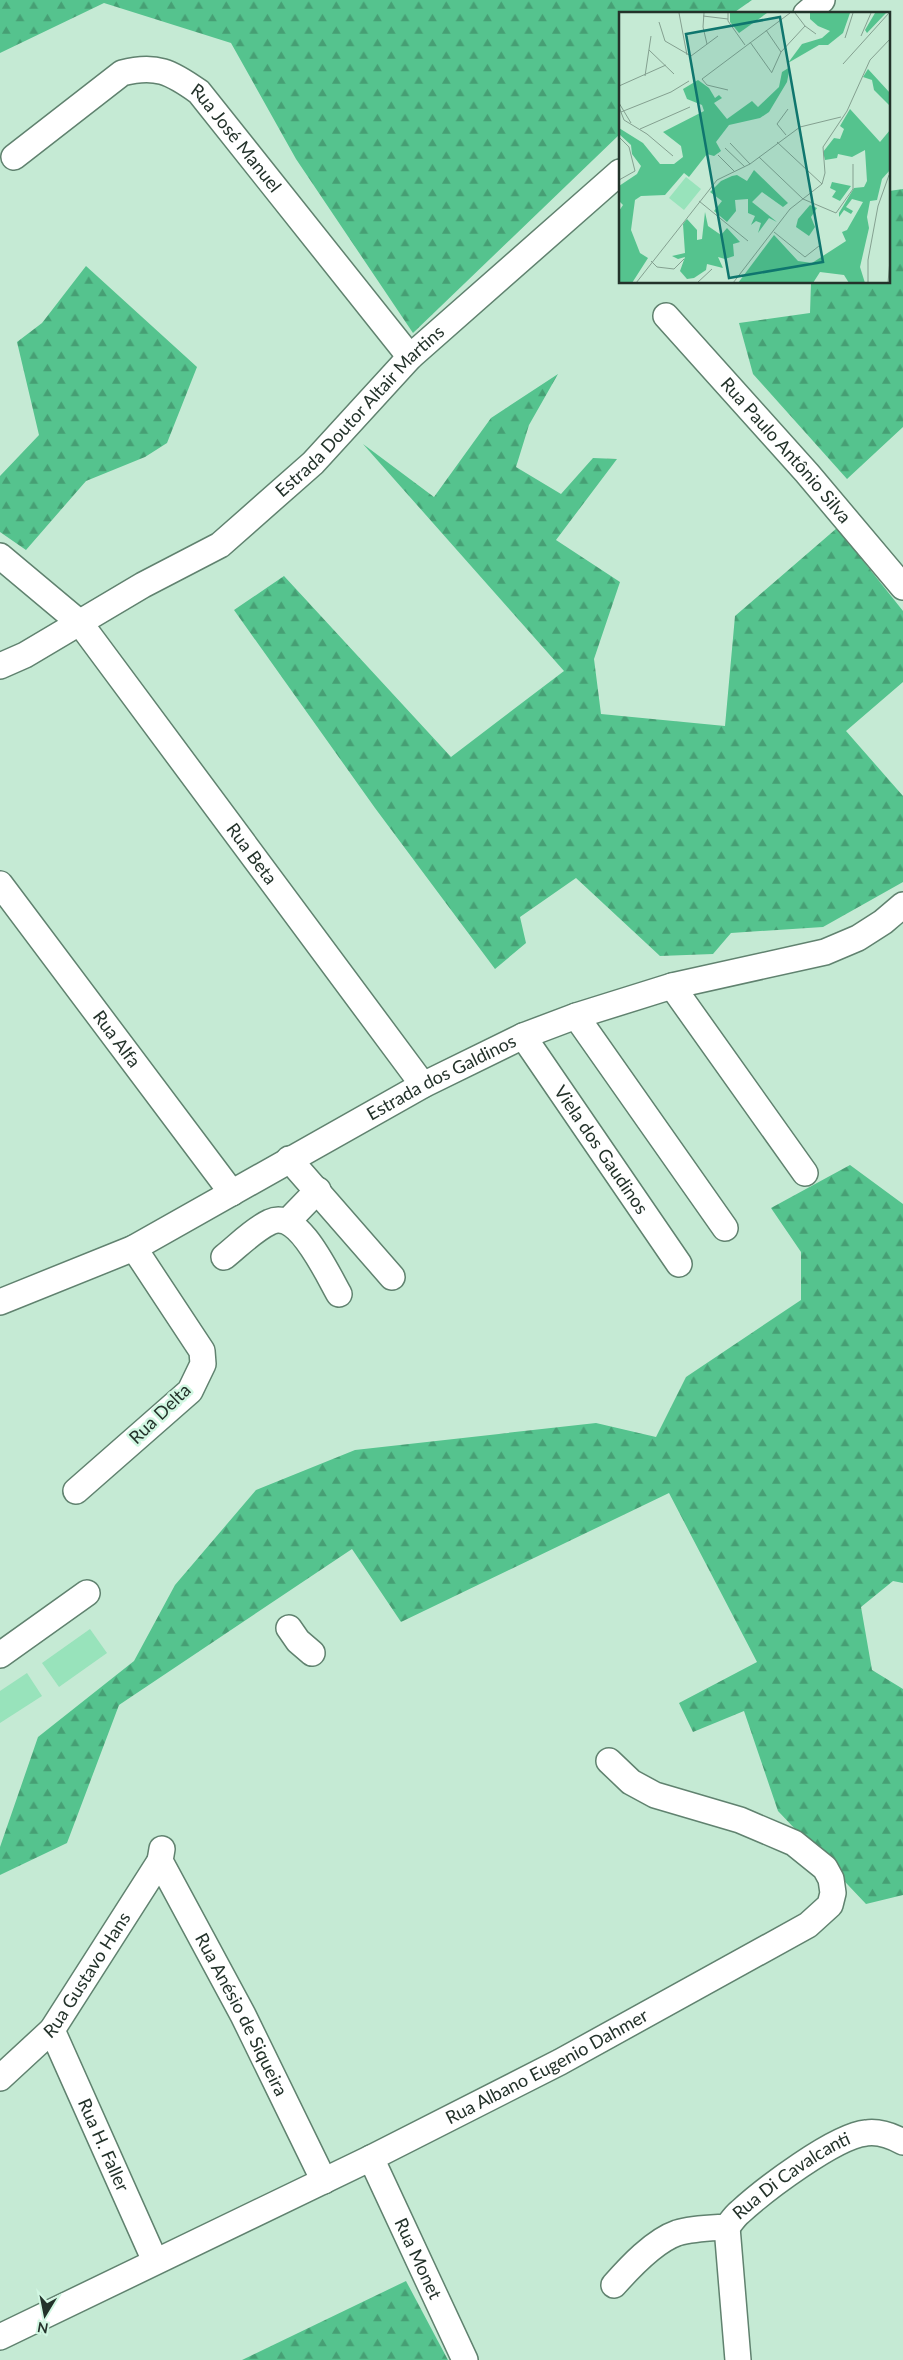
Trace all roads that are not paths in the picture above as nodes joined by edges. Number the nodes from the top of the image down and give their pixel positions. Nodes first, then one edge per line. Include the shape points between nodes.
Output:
1 (822, 0) edge
2 (808, 12) edge
3 (14, 157) dead end
4 (619, 173) edge
5 (666, 316) dead end
6 (410, 357) junction
7 (0, 556) edge
8 (903, 587) edge
9 (80, 623) junction
10 (0, 666) edge
11 (0, 884) edge
12 (903, 905) edge
13 (672, 986) junction
14 (576, 1016) junction
15 (522, 1036) junction
16 (423, 1085) junction
17 (289, 1159) junction
18 (805, 1173) dead end
19 (318, 1190) junction
20 (232, 1193) junction
21 (288, 1222) junction
22 (725, 1228) dead end
23 (134, 1248) junction
24 (224, 1257) dead end
25 (678, 1264) dead end
26 (392, 1277) dead end
27 (339, 1294) dead end
28 (0, 1302) edge
29 (76, 1491) dead end
30 (87, 1593) dead end
31 (289, 1628) dead end
32 (312, 1653) dead end
33 (0, 1655) edge
34 (609, 1761) dead end
35 (161, 1855) joint
36 (52, 2030) junction
37 (0, 2078) edge
38 (903, 2142) edge
39 (372, 2158) junction
40 (324, 2181) junction
41 (727, 2227) junction
42 (155, 2261) junction
43 (614, 2285) dead end
44 (0, 2337) edge
45 (465, 2360) edge
46 (738, 2360) edge

1 - 2 street
3 - 6 street, Rua José Manuel via 122,73 140,68 164,70 199,92
4 - 6 street, Estrada Doutor Altair Martins
5 - 8 street, Rua Paulo Antônio Silva via 807,473
6 - 9 street, Estrada Doutor Altair Martins via 313,463 220,545 143,585
7 - 9 street, Rua Beta
9 - 10 street, Estrada Doutor Altair Martins
9 - 16 street, Rua Beta
11 - 20 street, Rua Alfa
12 - 13 street, Estrada dos Galdinos via 858,938 825,952
13 - 14 street, Estrada dos Galdinos
13 - 18 street
14 - 15 street, Estrada dos Galdinos
14 - 22 street
15 - 16 street, Estrada dos Galdinos
15 - 25 street, Viela dos Gaudinos
16 - 17 street, Estrada dos Galdinos
17 - 19 street
17 - 20 street, Estrada dos Galdinos
19 - 21 street
19 - 26 street
20 - 23 street, Estrada dos Galdinos
21 - 24 street via 270,1221
21 - 27 street via 303,1234
23 - 28 street, Estrada dos Galdinos
23 - 29 street, Rua Delta via 202,1351 203,1364 190,1391
30 - 33 street
31 - 32 street
34 - 39 street, Rua Albano Eugenio Dahmer via 632,1782 655,1795 740,1820 794,1843 825,1868 833,1893 830,1905 808,1925 603,2039
35 - 36 street, Rua Gustavo Hans
35 - 40 street, Rua Anésio de Siqueira
36 - 37 street, Rua Gustavo Hans
36 - 42 street, Rua H. Faller
38 - 41 street, Rua Di Cavalcanti via 879,2133 866,2133 831,2145 754,2200
39 - 40 street, Rua Albano Eugenio Dahmer
39 - 45 street, Rua Monet
40 - 42 street, Rua Albano Eugenio Dahmer
41 - 43 street, Rua Di Cavalcanti via 676,2234 632,2264
41 - 46 street
42 - 44 street, Rua Albano Eugenio Dahmer

